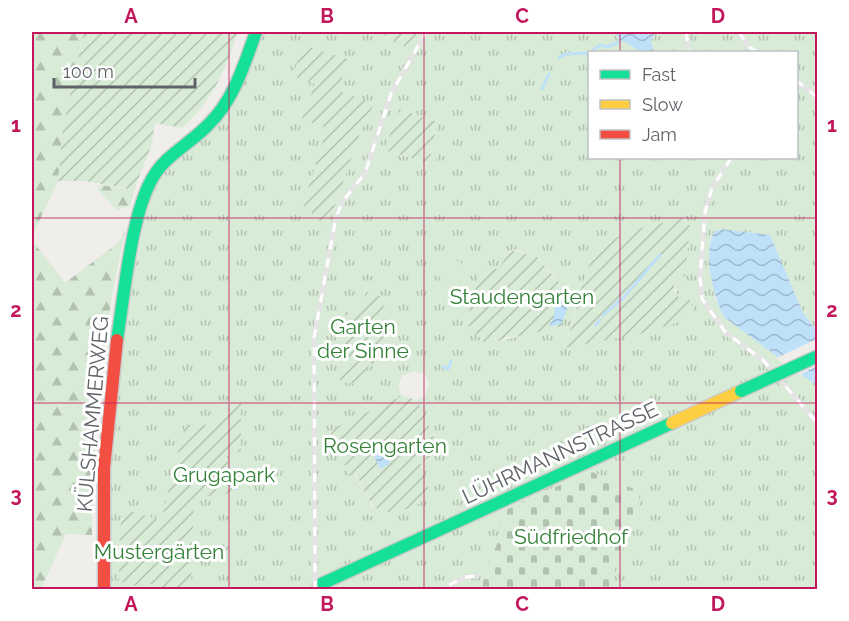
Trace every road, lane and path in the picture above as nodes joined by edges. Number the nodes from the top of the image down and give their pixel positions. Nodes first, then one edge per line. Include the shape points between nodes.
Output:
1 (255, 32) edge
2 (818, 356) edge
3 (319, 585) dead end
4 (104, 590) edge

1 - 4 street, KÜLSHAMMERWEG via 237,84 225,104 209,125 165,161 144,199 114,353 105,452
2 - 3 street, LÜHRMANNSTRASSE, bridge

